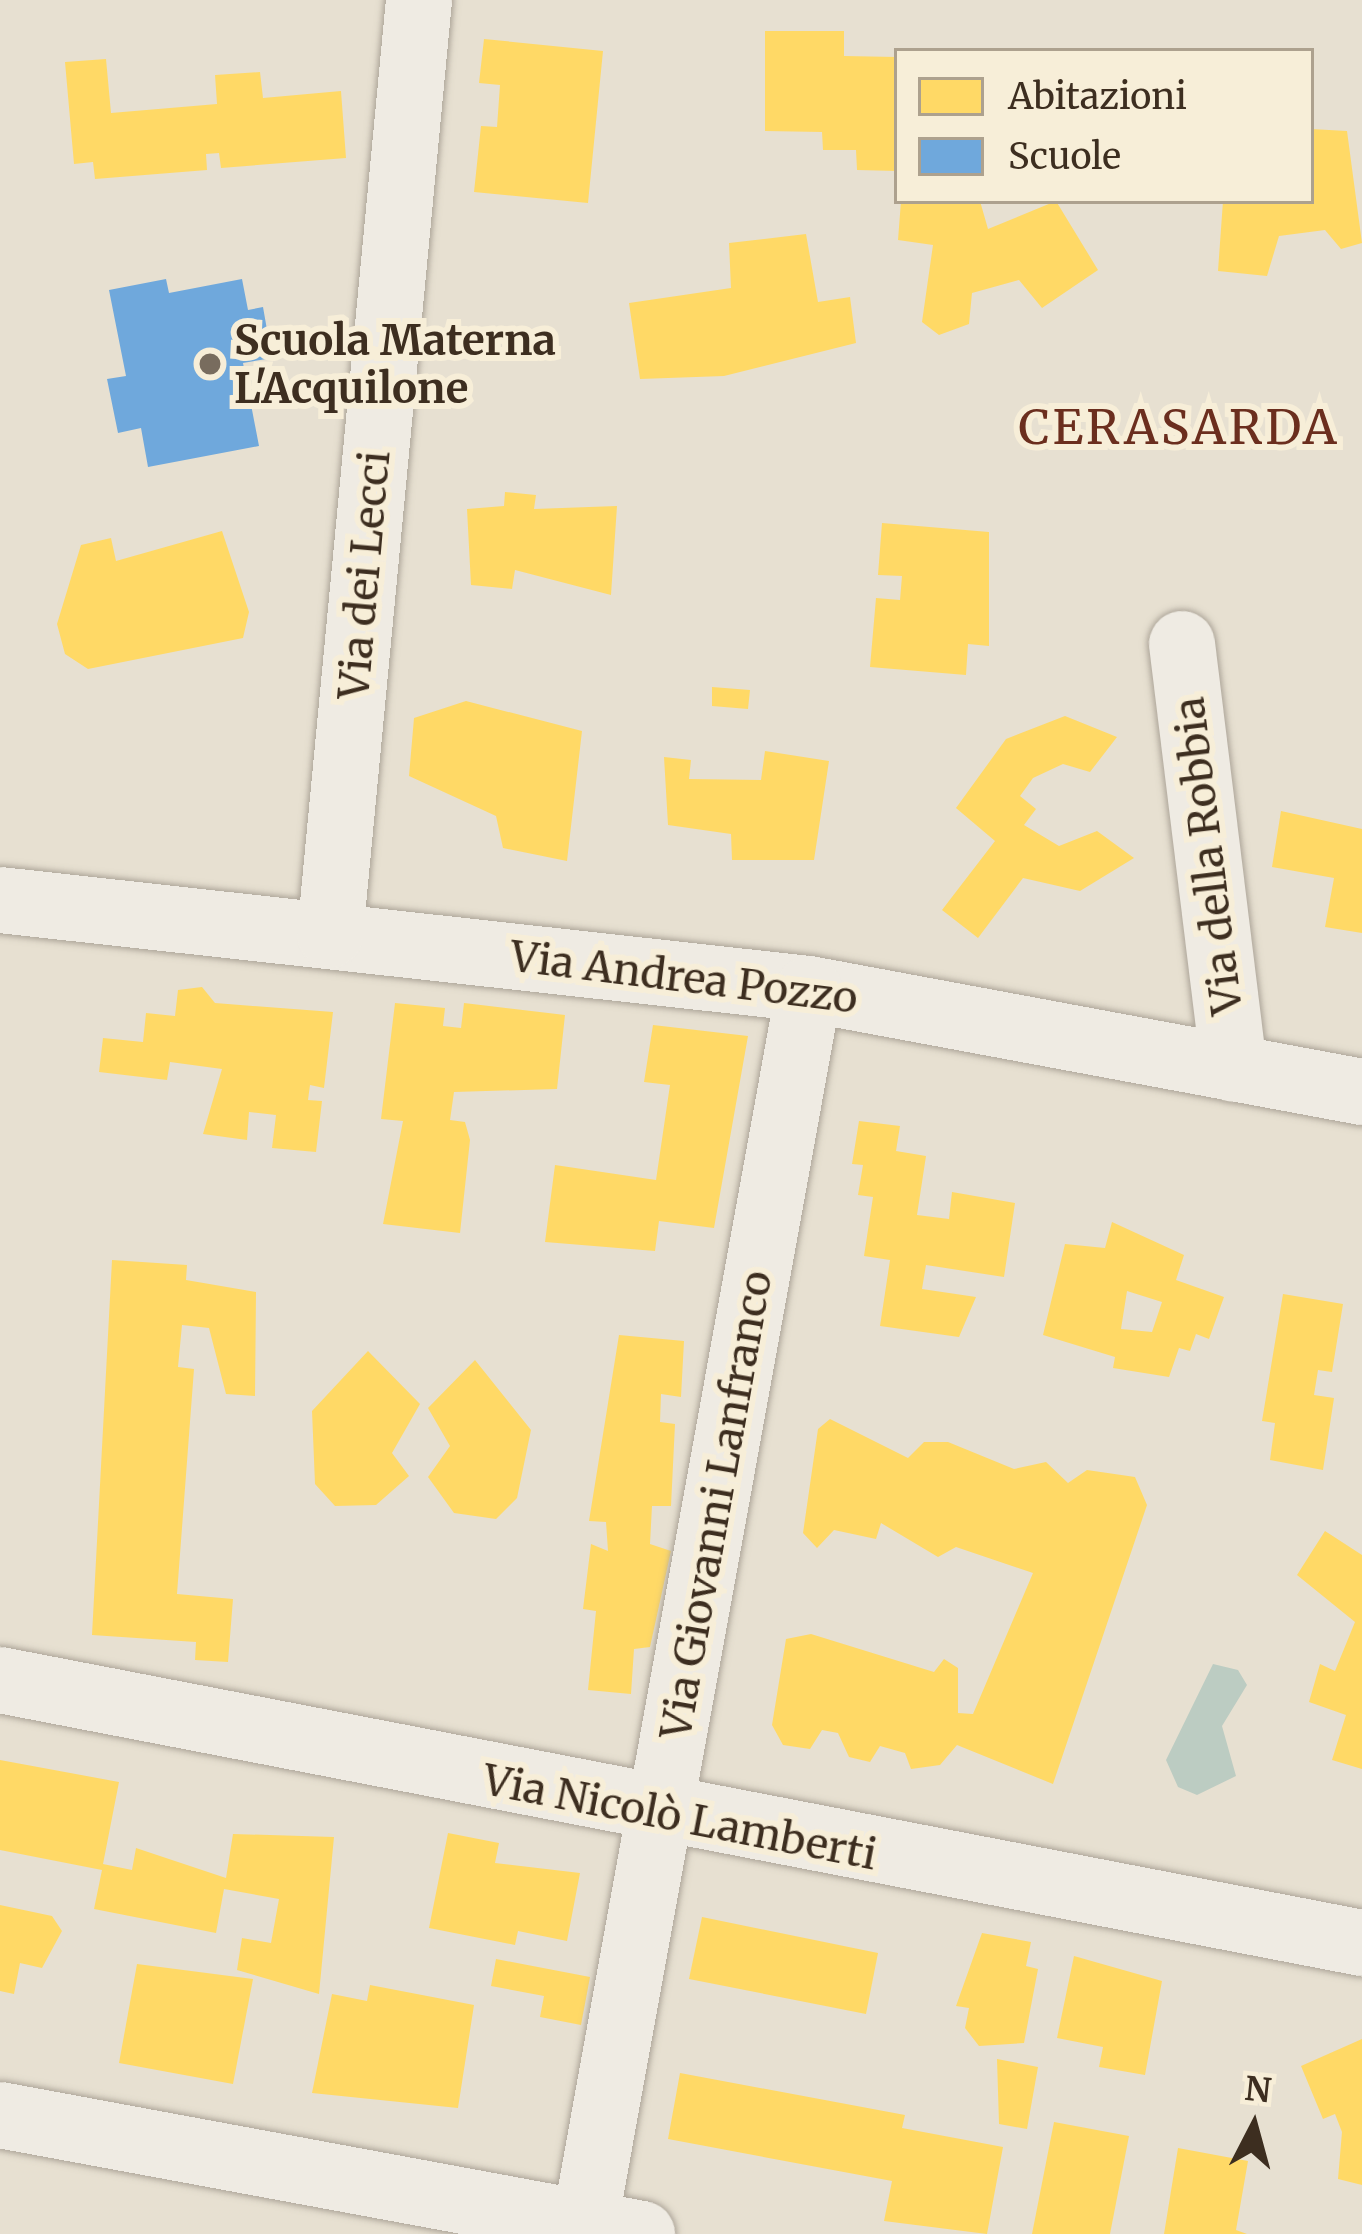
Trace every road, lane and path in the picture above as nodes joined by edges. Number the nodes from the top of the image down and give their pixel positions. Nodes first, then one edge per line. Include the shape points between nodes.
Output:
1 (419, 0) edge
2 (1182, 644) dead end
3 (0, 900) edge
4 (330, 935) junction
5 (809, 989) junction
6 (1234, 1069) junction
7 (1362, 1092) edge
8 (0, 1681) edge
9 (660, 1816) junction
10 (1362, 1943) edge
11 (0, 2116) edge
12 (604, 2230) edge

1 - 4 street, Via dei Lecci
2 - 6 street, Via della Robbia
3 - 4 street, Via Andrea Pozzo
4 - 5 street, Via Andrea Pozzo
5 - 6 street, Via Andrea Pozzo
5 - 9 street, Via Giovanni Lanfranco
6 - 7 street, Via Andrea Pozzo
8 - 9 street, Via Nicolò Lamberti
9 - 10 street, Via Nicolò Lamberti
9 - 12 street, Via Giovanni Lanfranco
11 - 12 street

